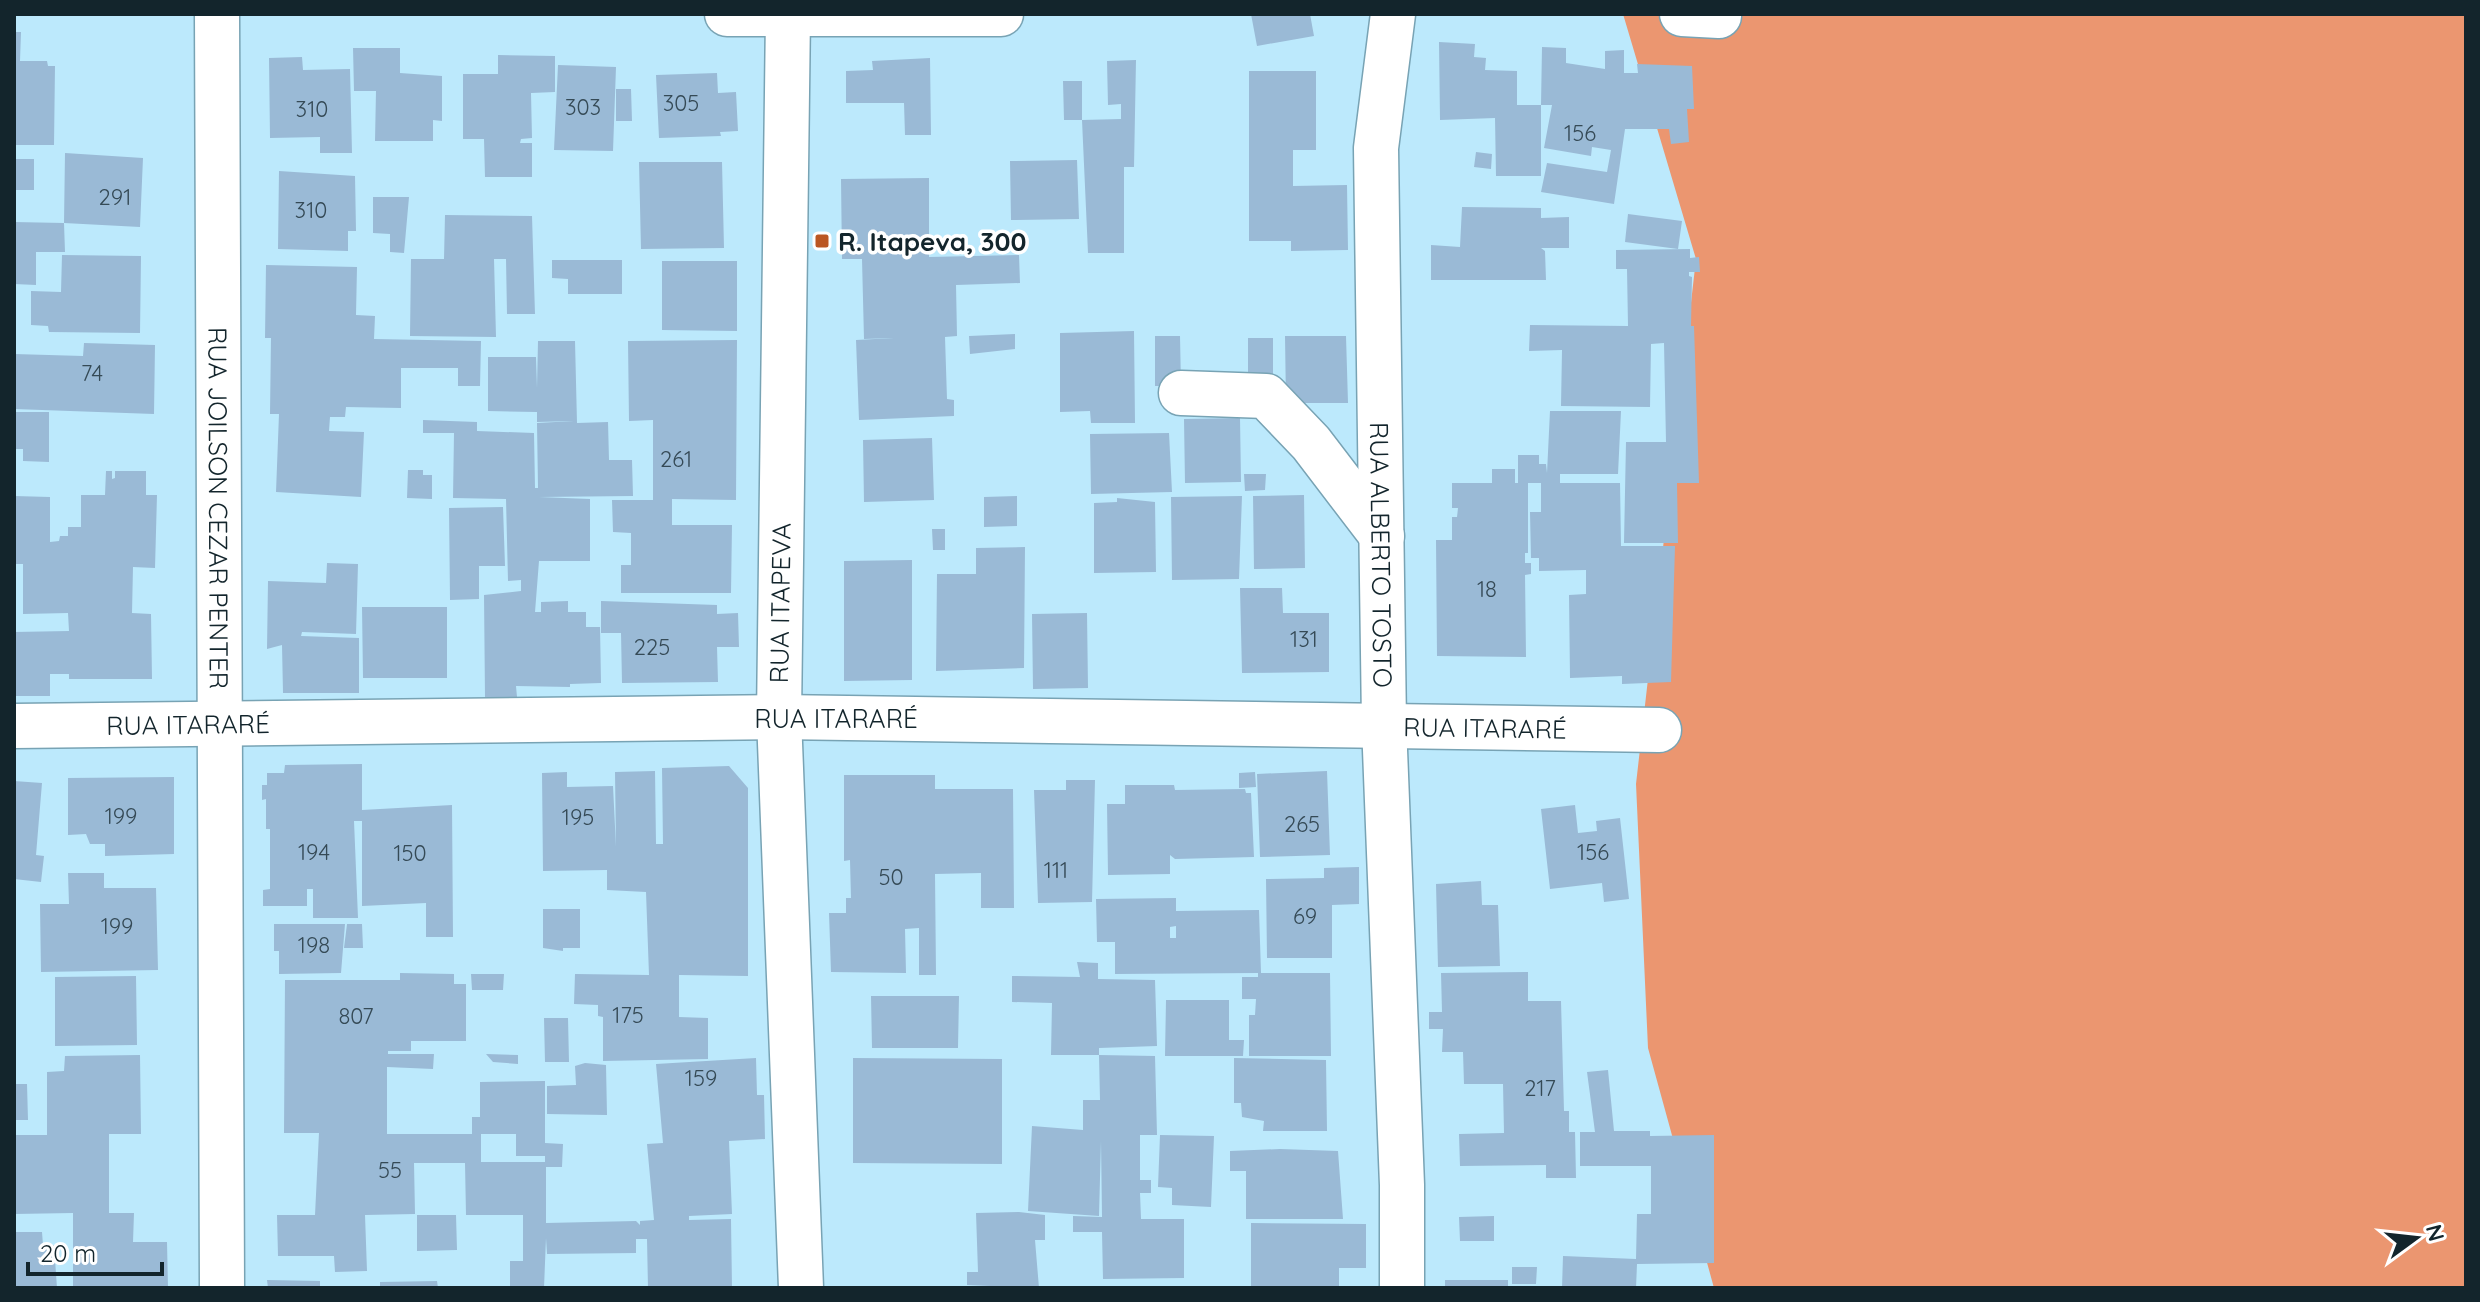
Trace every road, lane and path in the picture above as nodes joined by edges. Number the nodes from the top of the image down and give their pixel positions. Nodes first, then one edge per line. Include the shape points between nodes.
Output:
1 (217, 14) edge
2 (727, 14) edge
3 (1001, 14) edge
4 (1393, 14) edge
5 (788, 15) edge
6 (1181, 393) dead end
7 (1382, 536) junction
8 (779, 717) junction
9 (1384, 724) junction
10 (14, 726) edge
11 (220, 727) junction
12 (1659, 730) dead end
13 (222, 1288) edge
14 (801, 1288) edge
15 (1402, 1288) edge

1 - 11 street, RUA JOILSON CEZAR PENTER
2 - 5 street
3 - 5 street
4 - 7 street, RUA ALBERTO TOSTO via 1376,148
5 - 8 street, RUA ITAPEVA
6 - 7 street via 1266,396 1311,443
7 - 9 street, RUA ALBERTO TOSTO
8 - 9 street, RUA ITARARÉ
8 - 11 street, RUA ITARARÉ
8 - 14 street, RUA ITAPEVA
9 - 12 street, RUA ITARARÉ
9 - 15 street, RUA ALBERTO TOSTO
10 - 11 street, RUA ITARARÉ
11 - 13 street, RUA JOILSON CEZAR PENTER

